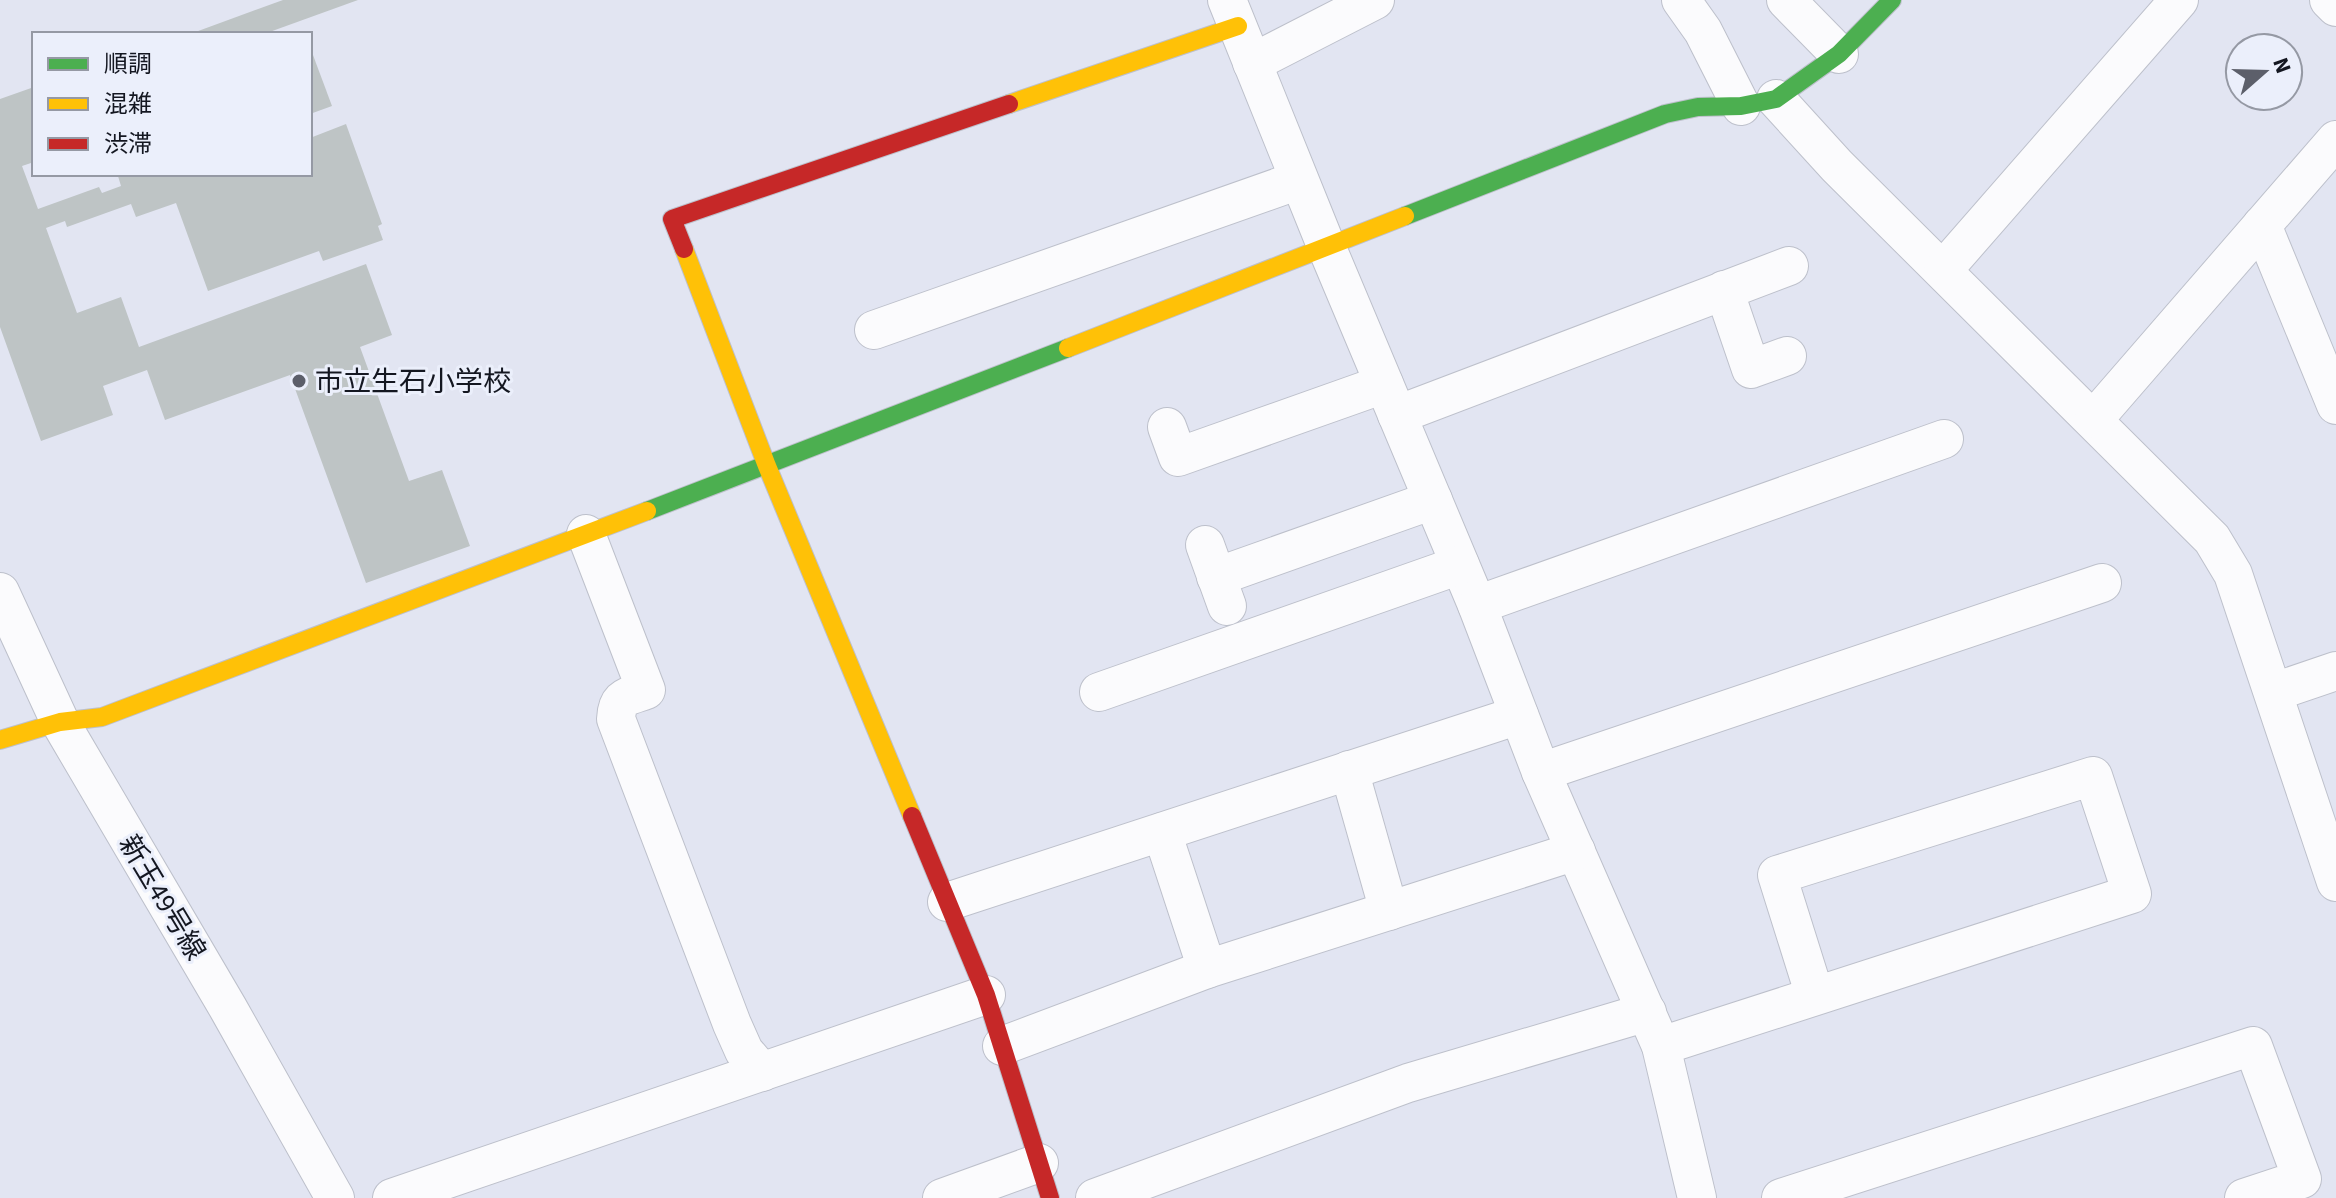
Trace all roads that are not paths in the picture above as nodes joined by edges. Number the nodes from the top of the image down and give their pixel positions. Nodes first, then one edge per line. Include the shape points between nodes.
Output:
1 (1375, 0) edge
2 (1681, 0) edge
3 (1786, 0) edge
4 (1892, 0) edge
5 (2179, 0) edge
6 (2329, 0) edge
7 (2336, 7) edge
8 (1232, 13) edge
9 (1839, 54) junction
10 (1252, 63) junction
11 (1758, 102) junction
12 (2336, 140) edge
13 (1299, 180) junction
14 (2262, 225) junction
15 (1327, 248) junction
16 (1789, 266) dead end
17 (1943, 270) junction
18 (1724, 290) junction
19 (874, 330) dead end
20 (1787, 356) dead end
21 (1390, 400) junction
22 (2336, 405) edge
23 (2094, 419) junction
24 (1167, 427) dead end
25 (1944, 439) dead end
26 (767, 466) junction
27 (1433, 500) junction
28 (586, 534) junction
29 (1460, 565) junction
30 (1216, 576) dead end
31 (2102, 583) dead end
32 (0, 592) edge
33 (1477, 605) junction
34 (2336, 671) edge
35 (1099, 692) dead end
36 (2274, 692) junction
37 (1519, 715) junction
38 (60, 722) junction
39 (0, 740) edge
40 (1349, 770) junction
41 (1541, 772) junction
42 (1162, 832) junction
43 (1576, 851) junction
44 (2336, 882) edge
45 (947, 902) junction
46 (1389, 911) junction
47 (1207, 969) junction
48 (986, 995) junction
49 (1815, 996) junction
50 (1654, 1029) junction
51 (1002, 1046) junction
52 (762, 1072) junction
53 (1044, 1180) edge
54 (335, 1198) edge
55 (392, 1198) edge
56 (942, 1198) edge
57 (1095, 1198) edge
58 (1697, 1198) edge
59 (1781, 1198) edge
60 (2244, 1198) edge

1 - 10 street
2 - 11 street
3 - 9 street
4 - 9 street
5 - 17 street
6 - 7 street
8 - 10 street
8 - 26 street via 672,219
9 - 11 street
10 - 13 street
11 - 15 street via 1665,114
11 - 17 street via 1837,166
12 - 14 street
13 - 15 street
13 - 19 street
14 - 22 street
14 - 23 street
15 - 21 street
15 - 26 street
16 - 18 street
17 - 23 street
18 - 20 street via 1751,369
18 - 21 street
21 - 24 street via 1178,457
21 - 27 street
23 - 36 street via 2212,539 2233,574
25 - 33 street
26 - 28 street
26 - 45 street
27 - 29 street
27 - 30 street
28 - 38 street via 102,717
28 - 52 street via 646,690 623,698 616,719 684,851 732,1024 744,1051
29 - 33 street
29 - 35 street
31 - 41 street
32 - 38 street, 新玉49号線
33 - 37 street
34 - 36 street
36 - 44 street
37 - 40 street
37 - 41 street
38 - 39 street
38 - 54 street, 新玉49号線
40 - 42 street
40 - 46 street
41 - 43 street
42 - 45 street
42 - 47 street
43 - 46 street
43 - 50 street
45 - 48 street
46 - 47 street
47 - 51 street
48 - 51 street
48 - 52 street
49 - 49 street via 2132,894 2093,776 1777,875
49 - 50 street
50 - 57 street via 1408,1083
50 - 58 street
51 - 53 street
52 - 55 street
53 - 56 street
59 - 60 street via 2253,1046 2302,1179

